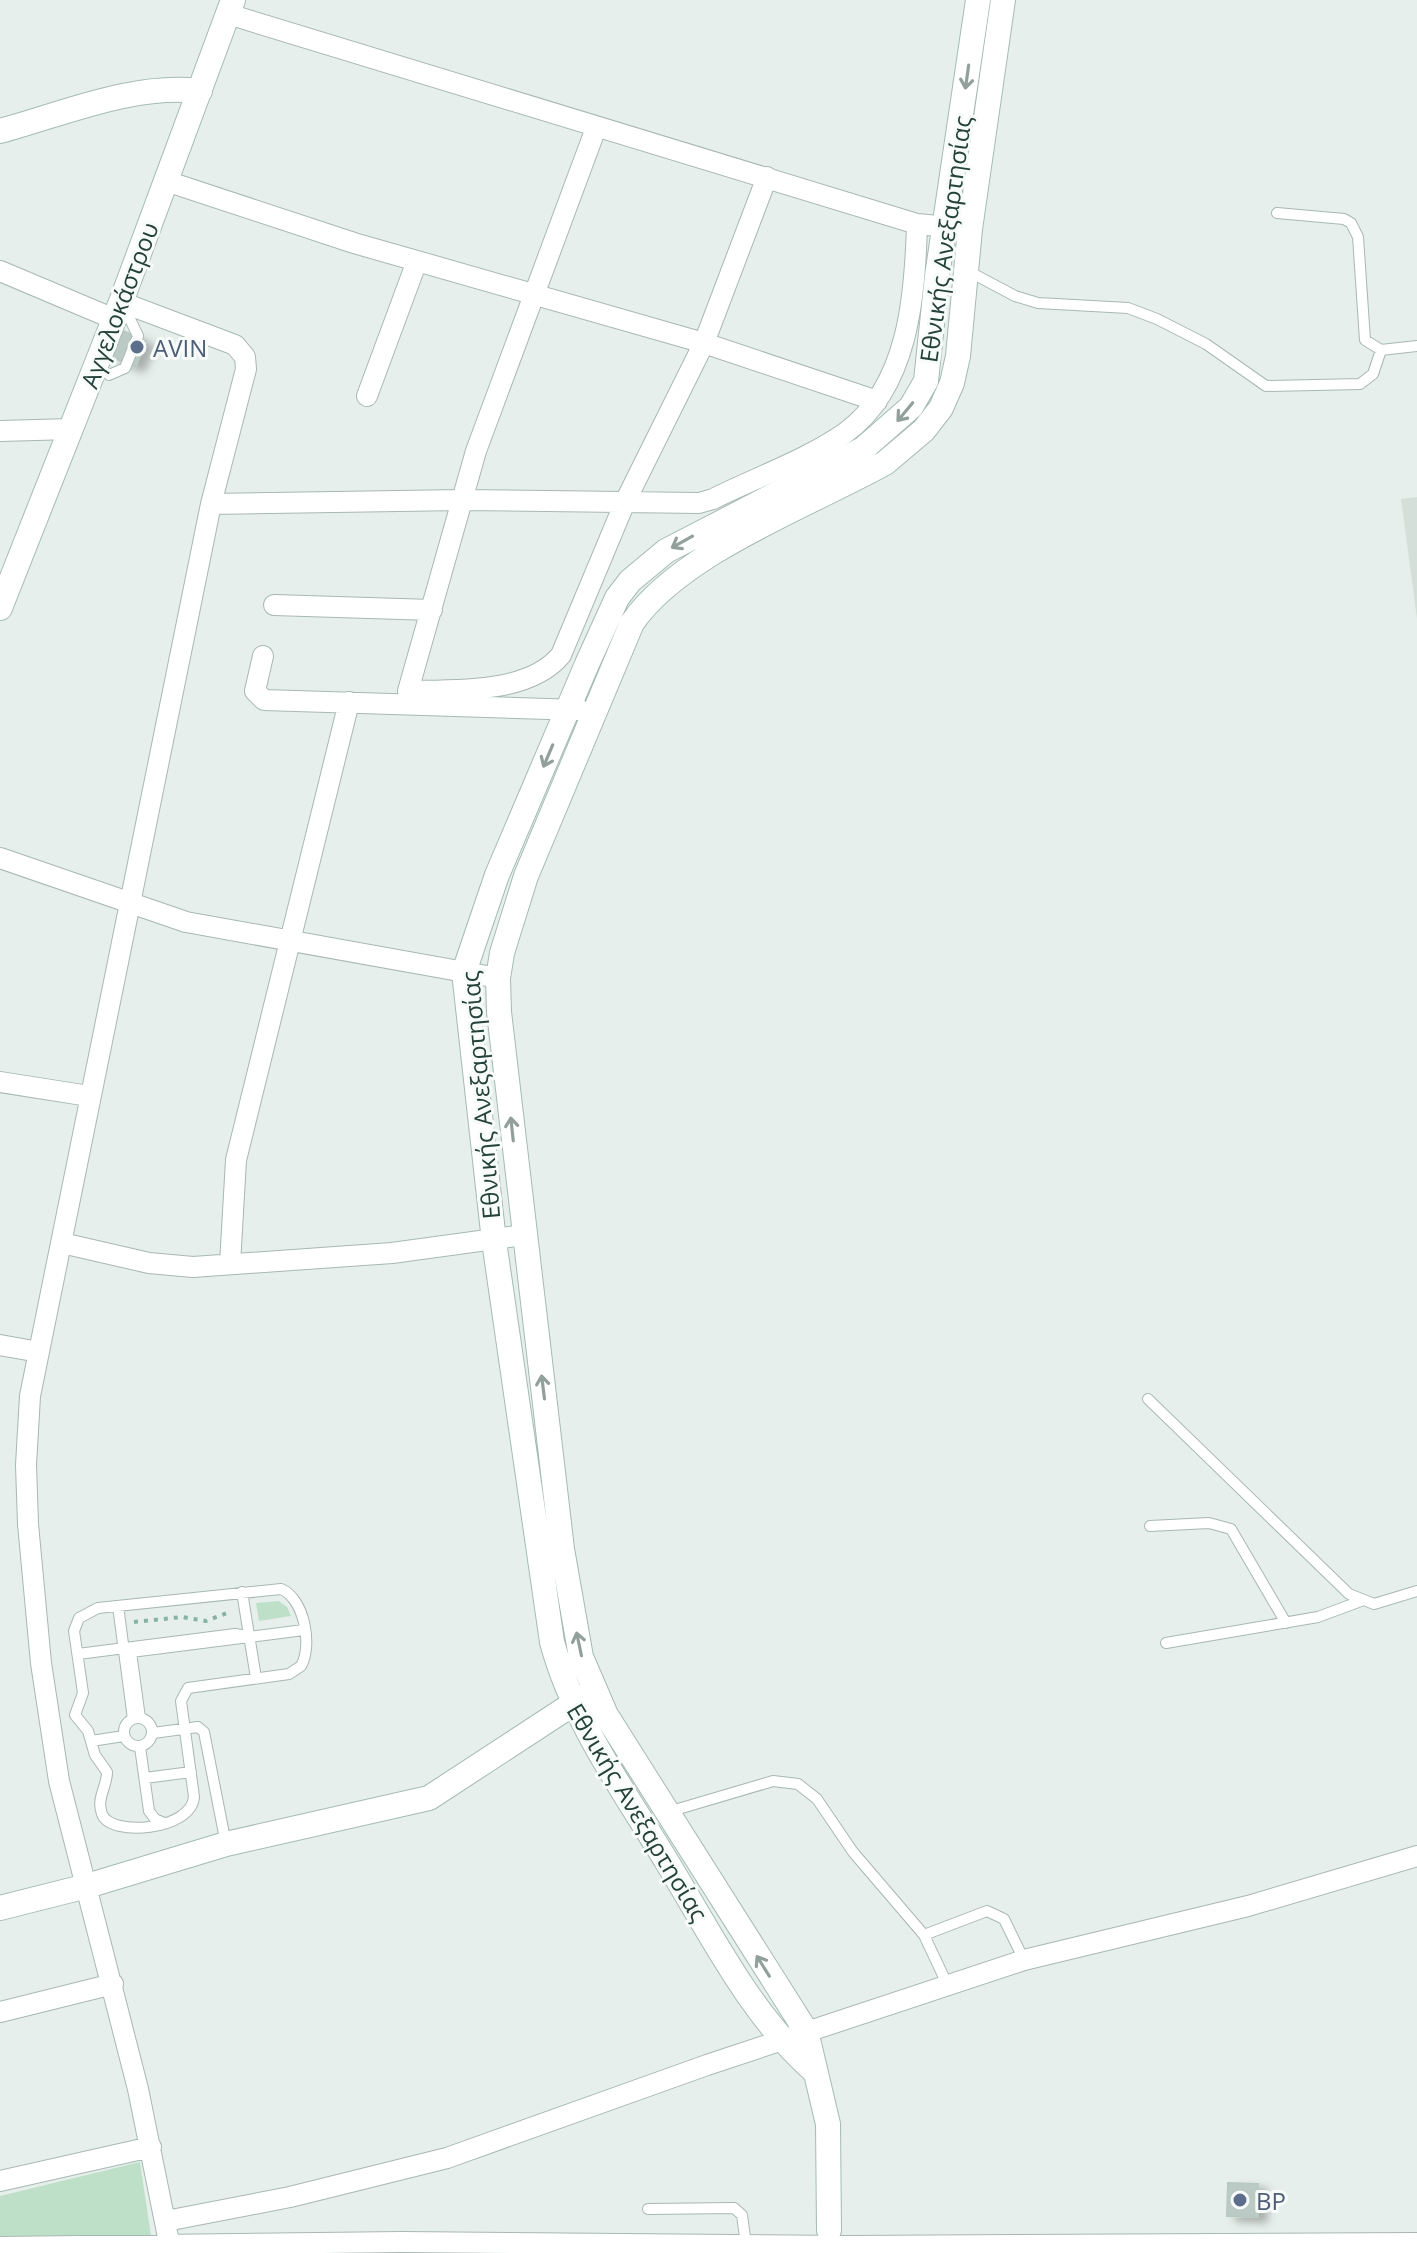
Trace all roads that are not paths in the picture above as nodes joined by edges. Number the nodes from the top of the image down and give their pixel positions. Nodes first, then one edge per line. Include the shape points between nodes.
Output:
1 (978, 0) edge
2 (1003, 0) edge
3 (231, 7) edge
4 (200, 91) junction
5 (596, 128) junction
6 (0, 131) edge
7 (767, 177) junction
8 (166, 181) junction
9 (1277, 213) dead end
10 (917, 224) junction
11 (944, 228) junction
12 (970, 229) junction
13 (417, 261) junction
14 (966, 270) junction
15 (0, 271) edge
16 (534, 293) junction
17 (122, 313) junction
18 (704, 343) junction
19 (1417, 346) edge
20 (1381, 350) junction
21 (109, 375) dead end
22 (367, 396) dead end
23 (877, 401) junction
24 (71, 429) junction
25 (0, 431) edge
26 (462, 500) junction
27 (625, 502) junction
28 (211, 504) junction
29 (274, 605) dead end
30 (0, 608) edge
31 (432, 610) junction
32 (263, 656) dead end
33 (349, 702) junction
34 (567, 710) junction
35 (596, 711) junction
36 (0, 858) edge
37 (131, 903) junction
38 (288, 939) junction
39 (464, 972) junction
40 (498, 978) junction
41 (0, 1082) edge
42 (89, 1096) junction
43 (524, 1235) junction
44 (494, 1241) junction
45 (62, 1243) junction
46 (230, 1264) junction
47 (0, 1345) edge
48 (39, 1352) junction
49 (1148, 1399) dead end
50 (1150, 1526) dead end
51 (1417, 1591) edge
52 (242, 1592) junction
53 (1361, 1601) junction
54 (118, 1606) junction
55 (1286, 1623) junction
56 (304, 1630) junction
57 (250, 1636) junction
58 (1166, 1643) dead end
59 (128, 1651) junction
60 (78, 1654) junction
61 (256, 1678) junction
62 (593, 1690) junction
63 (573, 1705) junction
64 (137, 1718) junction
65 (184, 1729) junction
66 (153, 1733) junction
67 (124, 1736) junction
68 (91, 1741) junction
69 (140, 1747) junction
70 (191, 1772) junction
71 (145, 1778) junction
72 (149, 1811) junction
73 (668, 1812) junction
74 (164, 1823) junction
75 (136, 1827) junction
76 (226, 1844) junction
77 (1417, 1856) edge
78 (87, 1886) junction
79 (0, 1908) edge
80 (924, 1935) junction
81 (1024, 1960) junction
82 (113, 1984) junction
83 (948, 1986) junction
84 (0, 2012) edge
85 (806, 2031) junction
86 (779, 2040) junction
87 (813, 2070) junction
88 (151, 2147) junction
89 (0, 2181) edge
90 (648, 2209) dead end
91 (166, 2221) junction
92 (829, 2230) dead end
93 (1417, 2243) edge
94 (746, 2245) junction
95 (0, 2247) edge
96 (170, 2247) junction

1 -> 11 street, Εθνικής Ανεξαρτησίας
2 - 12 street, Εθνικής Ανεξαρτησίας
3 - 4 street, Αγγελοκάστρου
3 - 5 street
4 - 6 street via 179,89 102,102
4 - 8 street, Αγγελοκάστρου
5 - 7 street
5 - 16 street
7 - 10 street
7 - 18 street
8 - 13 street
8 - 17 street, Αγγελοκάστρου
9 - 20 lane via 1351,223 1358,237 1362,333
10 - 11 street
10 - 23 street via 908,320 892,373
11 - 12 street
11 -> 34 street, Εθνικής Ανεξαρτησίας via 926,381 911,407 863,449 735,513 645,566 617,598
12 - 14 street, Εθνικής Ανεξαρτησίας
13 - 16 street
13 - 22 street
14 - 20 lane via 1038,303 1128,308 1157,319 1206,344 1266,386 1360,384 1373,374
14 - 35 street, Εθνικής Ανεξαρτησίας via 952,383 924,430 885,463 690,566 664,585 632,623
15 - 17 street
16 - 18 street
16 - 26 street
17 - 21 lane via 138,336 125,368
17 - 24 street, Αγγελοκάστρου
17 - 28 street via 235,345 245,357
18 - 23 street
18 - 27 street
19 - 20 lane
23 - 27 street via 844,434 713,499
24 - 25 street
24 - 30 street, Αγγελοκάστρου
26 - 27 street
26 - 28 street
26 - 31 street
27 - 31 street via 561,655 541,673 490,685 408,691
28 - 37 street
29 - 31 street
32 - 33 street via 255,691 260,699
33 - 34 street
33 - 38 street
34 - 35 street
34 -> 39 street, Εθνικής Ανεξαρτησίας via 497,875
35 - 40 street, Εθνικής Ανεξαρτησίας via 526,876
36 - 37 street
37 - 38 street via 186,922
37 - 42 street
38 - 39 street
38 - 46 street via 236,1160
39 - 40 street
39 - 44 street, Εθνικής Ανεξαρτησίας
43 -> 40 street, Εθνικής Ανεξαρτησίας
41 - 42 street
42 - 45 street
43 - 44 street
62 -> 43 street, Εθνικής Ανεξαρτησίας via 581,1657 562,1549
44 - 46 street
44 - 63 street, Εθνικής Ανεξαρτησίας via 552,1642
45 - 46 street via 167,1266
45 - 48 street
47 - 48 street
48 - 78 street via 28,1407 28,1524 59,1781
49 - 53 lane
50 - 55 lane via 1209,1523 1231,1529
51 - 53 lane via 1387,1602
52 - 54 lane
52 - 56 lane via 288,1591 297,1602
52 - 57 lane
53 - 55 lane via 1335,1613
54 - 59 lane
54 - 60 lane via 91,1609 79,1618 74,1631
55 - 58 lane
56 - 57 lane
56 - 61 lane via 307,1652 301,1666 289,1674
57 - 59 lane via 131,1645
57 - 61 lane
59 - 60 lane
59 - 64 lane
60 - 68 lane via 83,1693 75,1715
61 - 65 lane via 188,1688 181,1701
62 - 63 street
62 - 73 street, Εθνικής Ανεξαρτησίας
63 - 76 street via 429,1798
63 - 86 street, Εθνικής Ανεξαρτησίας
64 - 66 lane via 151,1725
64 - 67 lane via 126,1724
65 - 66 lane
65 - 70 lane
65 - 76 lane via 198,1727 204,1732
66 - 69 lane
67 - 68 lane
67 - 69 lane
68 - 75 lane via 107,1772 99,1799 104,1820 117,1828
69 - 71 lane
70 - 71 lane
70 - 74 lane via 190,1812
71 - 72 lane
72 - 74 lane
72 - 75 lane
73 - 80 lane via 773,1781 798,1784 817,1799 853,1852
85 -> 73 street, Εθνικής Ανεξαρτησίας
74 - 75 lane
76 - 78 street
77 - 81 street via 1248,1906
78 - 79 street
78 - 82 street
80 - 81 lane via 987,1911 1004,1919
80 - 83 lane
81 - 83 street
82 - 84 street
82 - 88 street
83 - 85 street
85 - 86 street
85 - 87 street, Εθνικής Ανεξαρτησίας
86 - 87 street, Εθνικής Ανεξαρτησίας
86 - 91 street via 447,2158
87 - 92 street, Εθνικής Ανεξαρτησίας via 828,2124
88 - 89 street
88 - 91 street
90 - 94 lane via 734,2208 742,2215
91 - 96 street
93 - 94 street
94 - 96 street via 402,2242
95 - 96 street

